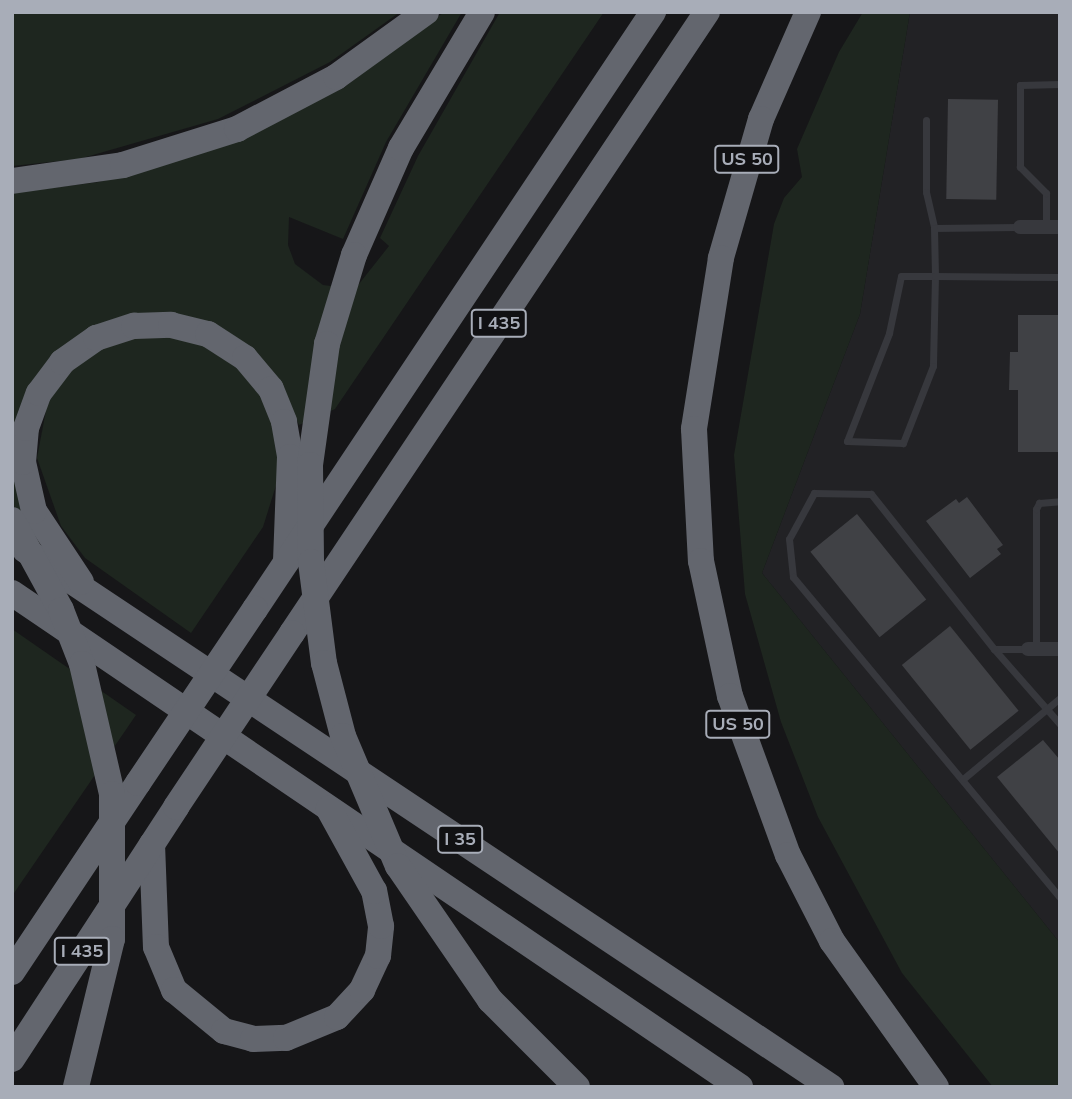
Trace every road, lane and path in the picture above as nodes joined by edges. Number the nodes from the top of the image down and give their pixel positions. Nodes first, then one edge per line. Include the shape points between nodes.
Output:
1 (426, 12) edge
2 (482, 12) edge
3 (653, 12) edge
4 (707, 12) edge
5 (808, 12) edge
6 (1060, 85) edge
7 (926, 120) dead end
8 (12, 181) edge
9 (1020, 227) joint
10 (1053, 227) edge
11 (934, 228) junction
12 (935, 276) junction
13 (1060, 277) edge
14 (1060, 501) edge
15 (12, 520) edge
16 (12, 541) edge
17 (286, 562) junction
18 (89, 592) junction
19 (12, 593) edge
20 (994, 649) junction
21 (1032, 649) junction
22 (1060, 649) edge
23 (1060, 698) edge
24 (1048, 708) junction
25 (1060, 724) edge
26 (963, 779) junction
27 (325, 802) junction
28 (152, 844) junction
29 (1060, 898) edge
30 (12, 972) edge
31 (12, 1059) edge
32 (76, 1087) edge
33 (578, 1087) edge
34 (740, 1087) edge
35 (831, 1087) edge
36 (936, 1087) edge

1 - 8 highway via 336,77 237,129 123,164
2 - 33 highway, bridge via 401,148 354,255 327,344 310,465 311,562 324,663 343,736 398,866 490,1000
3 - 17 highway, I 435
4 - 28 highway, I 435, bridge
5 - 36 highway, US 50 via 748,156 721,258 694,429 701,561 730,696 788,855 847,964
6 - 10 lane via 1020,85 1020,167 1046,193
7 - 11 lane via 926,192
9 - 10 street
9 - 11 lane
11 - 12 lane
12 - 12 lane via 901,276 889,333 847,441 903,443 933,366
12 - 13 lane
14 - 21 lane via 1039,503 1036,509
15 - 32 highway, bridge via 61,610 82,664 112,794 112,939
16 - 18 highway, I 35
17 - 18 highway via 289,457 284,422 271,389 245,358 208,334 171,326 134,327 96,338 62,362 39,393 26,428 23,462 34,511
17 - 30 highway, I 435, bridge
18 - 35 highway, I 35
19 - 27 highway, I 35
20 - 21 lane
20 - 24 lane
20 - 26 lane via 871,494 814,494 789,539 793,577
21 - 22 street
23 - 24 lane
24 - 25 lane
24 - 26 lane
26 - 29 lane
27 - 28 highway via 374,891 380,941 372,973 356,997 337,1017 303,1035 261,1040 224,1031 174,990 156,947
27 - 34 highway, I 35
28 - 31 highway, I 435

